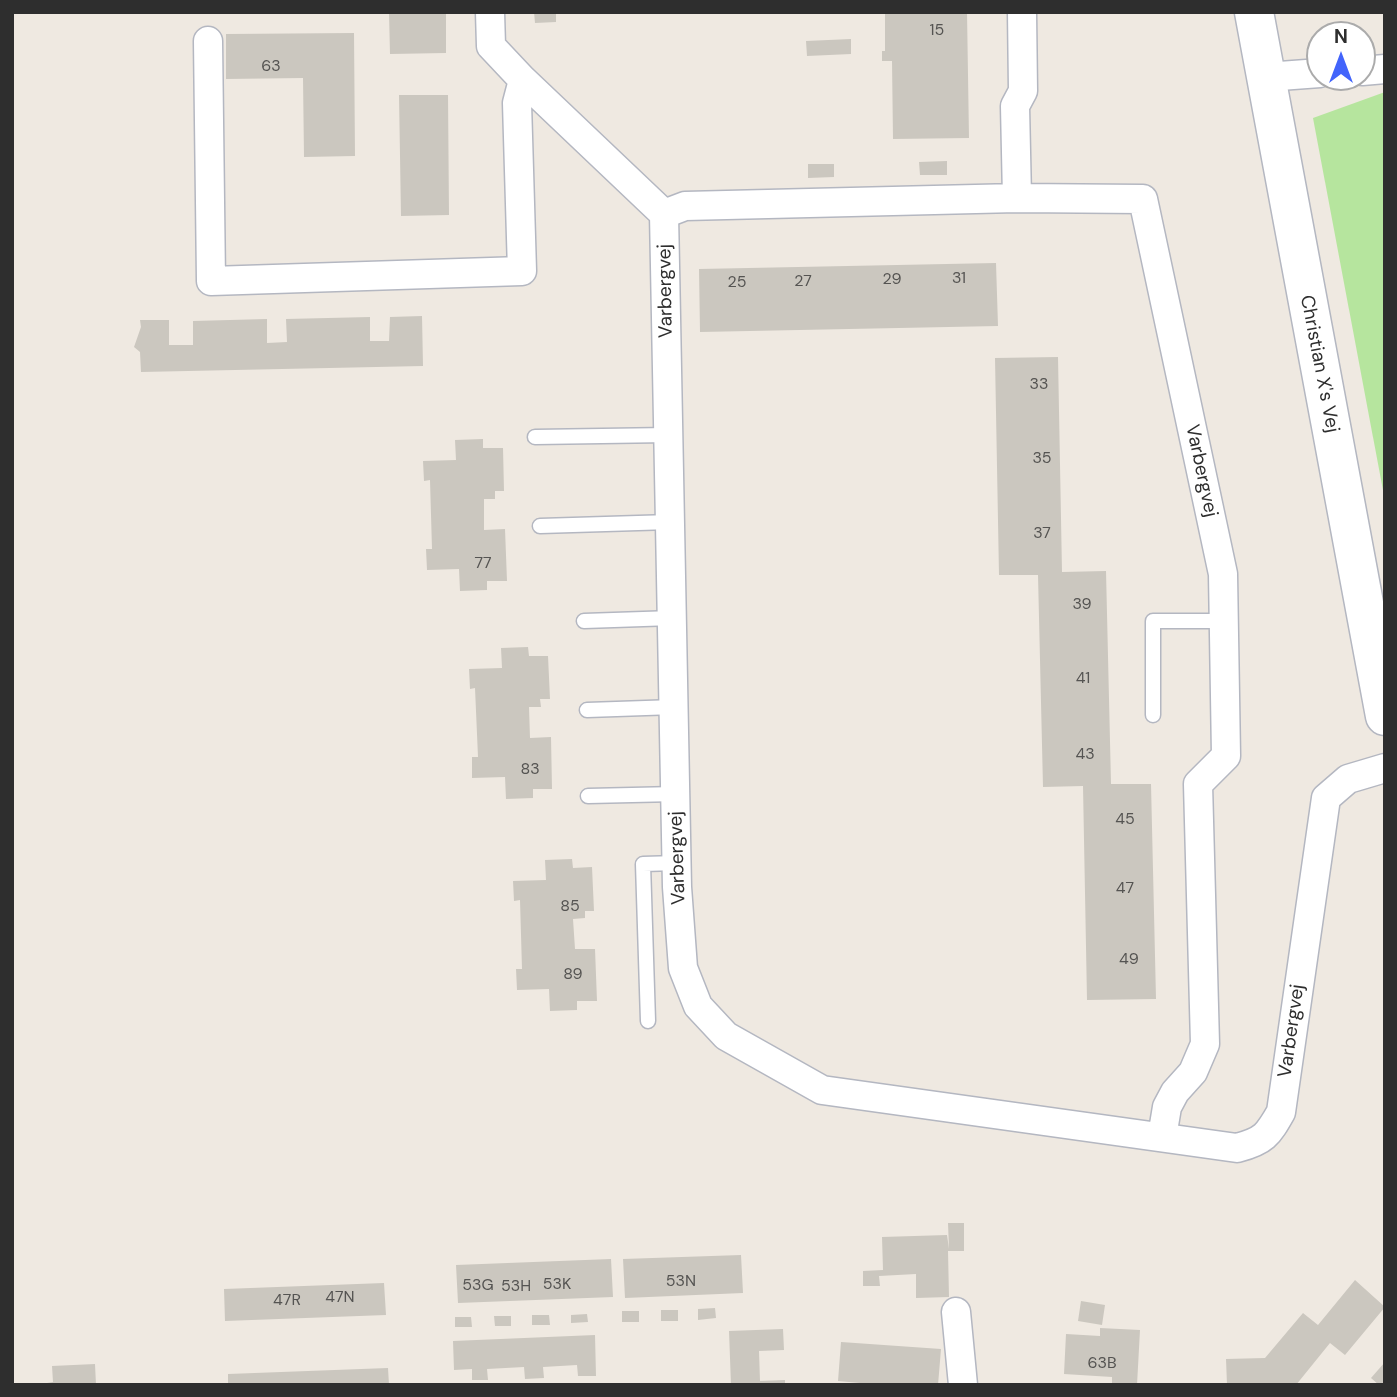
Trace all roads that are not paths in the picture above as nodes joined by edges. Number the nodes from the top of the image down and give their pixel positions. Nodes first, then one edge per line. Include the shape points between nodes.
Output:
1 (490, 12) edge
2 (1022, 12) edge
3 (1254, 12) edge
4 (208, 41) dead end
5 (1306, 74) edge
6 (1266, 77) junction
7 (523, 80) junction
8 (1017, 198) junction
9 (664, 214) junction
10 (669, 435) junction
11 (534, 438) dead end
12 (671, 522) junction
13 (540, 526) dead end
14 (673, 618) junction
15 (584, 621) dead end
16 (1225, 621) junction
17 (675, 707) junction
18 (586, 710) dead end
19 (1153, 715) dead end
20 (1385, 716) edge
21 (1385, 768) edge
22 (676, 794) junction
23 (588, 796) dead end
24 (677, 863) junction
25 (648, 1021) dead end
26 (1162, 1136) junction
27 (956, 1312) dead end
28 (962, 1385) edge

1 - 7 street via 491,46
2 - 8 street via 1023,91 1015,106
3 - 6 street, Christian X's Vej
4 - 7 street via 211,281 522,271 517,103
5 - 6 street
6 - 20 street, Christian X's Vej
7 - 9 street
8 - 9 street, Varbergvej via 685,206
8 - 16 street, Varbergvej via 1143,199 1223,574
9 - 10 street, Varbergvej
10 - 11 lane
10 - 12 street, Varbergvej
12 - 13 lane
12 - 14 street, Varbergvej
14 - 15 lane
14 - 17 street, Varbergvej
16 - 19 lane via 1153,621
16 - 26 street, Varbergvej via 1226,756 1198,784 1205,1044 1193,1072 1167,1107
17 - 18 lane
17 - 22 street, Varbergvej
21 - 26 street, Varbergvej via 1348,779 1326,798 1281,1112 1269,1134 1237,1149
22 - 23 lane
22 - 24 street, Varbergvej
24 - 25 lane via 643,864
24 - 26 street, Varbergvej via 682,968 698,1006 726,1035 822,1090
27 - 28 street

